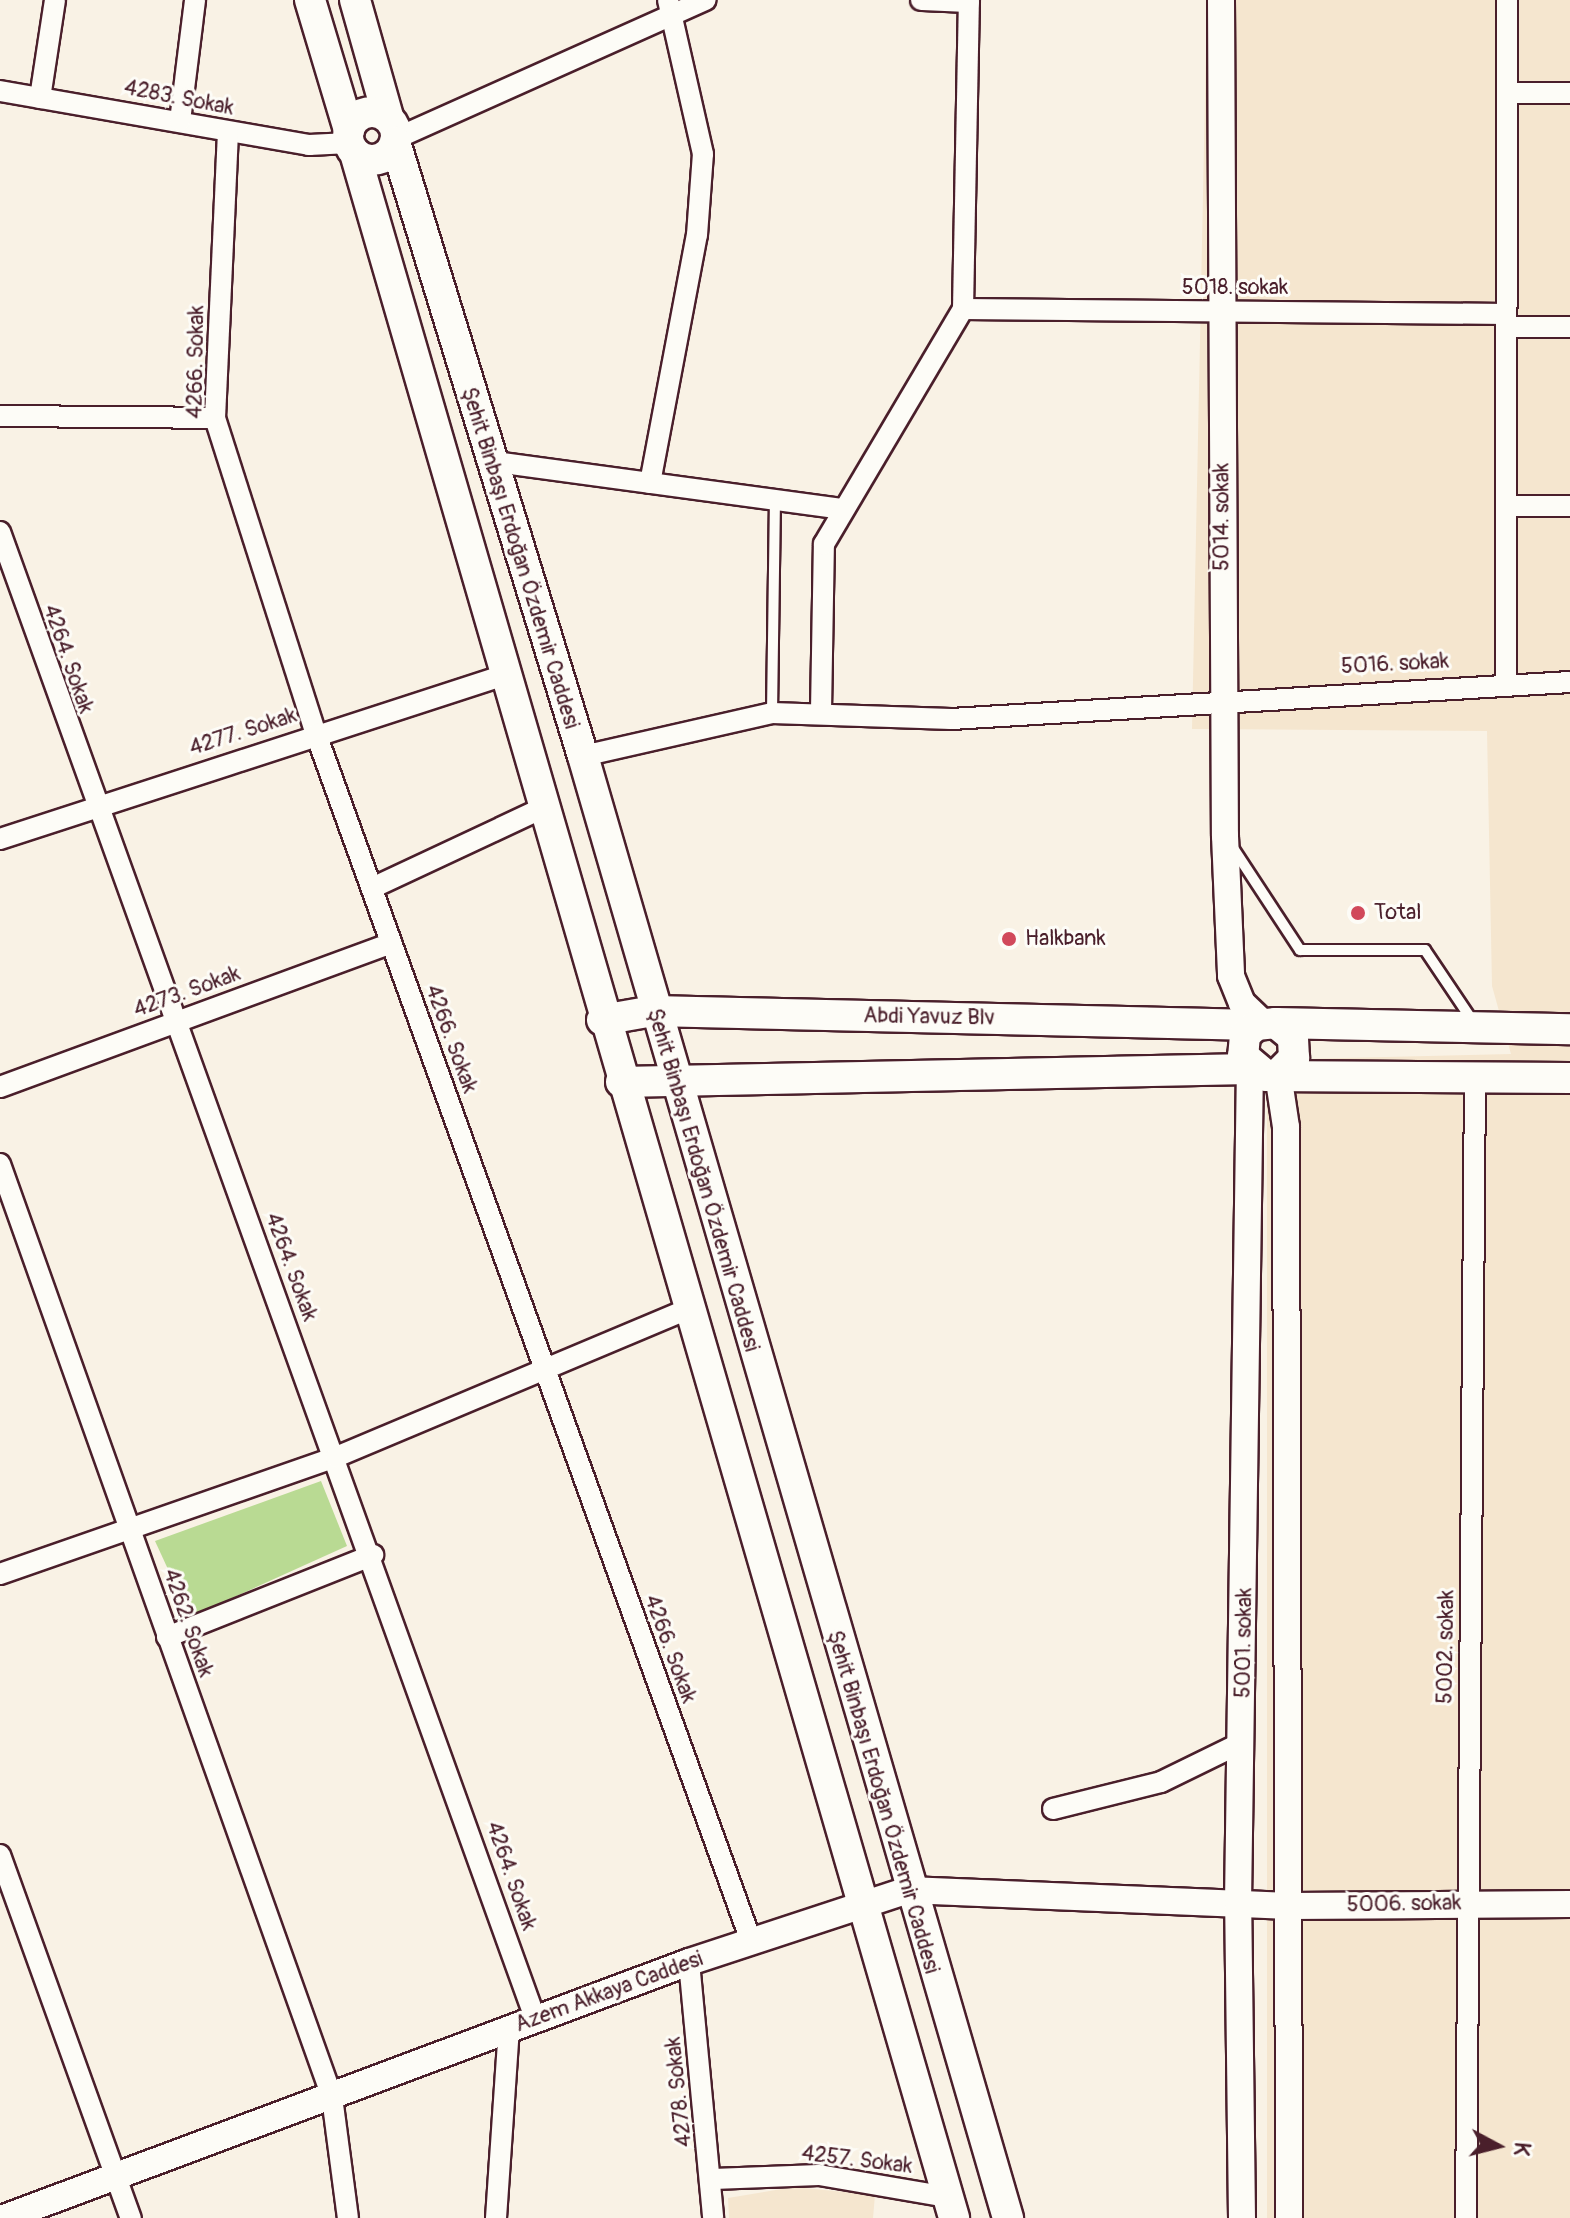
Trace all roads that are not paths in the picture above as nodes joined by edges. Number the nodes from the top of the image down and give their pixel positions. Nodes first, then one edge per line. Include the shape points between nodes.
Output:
1 (55, 0) edge
2 (195, 0) edge
3 (310, 0) edge
4 (355, 0) edge
5 (705, 0) edge
6 (921, 0) edge
7 (1221, 0) edge
8 (1507, 0) edge
9 (969, 1) edge
10 (670, 6) edge
11 (0, 91) edge
12 (1507, 93) junction
13 (1570, 93) edge
14 (40, 98) junction
15 (180, 121) junction
16 (392, 129) junction
17 (228, 132) junction
18 (351, 142) junction
19 (963, 309) junction
20 (1221, 312) junction
21 (1506, 320) junction
22 (1570, 327) edge
23 (0, 416) edge
24 (215, 418) junction
25 (488, 461) junction
26 (650, 483) junction
27 (775, 500) junction
28 (1506, 506) junction
29 (1570, 506) edge
30 (841, 509) junction
31 (0, 532) edge
32 (502, 676) junction
33 (1506, 682) junction
34 (1570, 682) edge
35 (1223, 698) junction
36 (821, 711) junction
37 (772, 713) junction
38 (316, 734) junction
39 (583, 756) junction
40 (93, 805) junction
41 (541, 809) junction
42 (1225, 836) junction
43 (0, 839) edge
44 (372, 888) junction
45 (391, 943) junction
46 (653, 1011) junction
47 (602, 1020) junction
48 (174, 1022) junction
49 (1265, 1023) junction
50 (1476, 1028) junction
51 (1570, 1029) edge
52 (1264, 1071) junction
53 (1475, 1076) junction
54 (674, 1077) junction
55 (1570, 1078) edge
56 (621, 1082) junction
57 (0, 1087) edge
58 (0, 1164) edge
59 (686, 1310) junction
60 (545, 1373) junction
61 (336, 1457) junction
62 (130, 1530) junction
63 (373, 1555) junction
64 (0, 1574) edge
65 (167, 1637) junction
66 (1243, 1742) junction
67 (1053, 1809) dead end
68 (0, 1855) edge
69 (908, 1890) junction
70 (1468, 1902) junction
71 (1238, 1903) junction
72 (1570, 1904) edge
73 (860, 1906) junction
74 (1290, 1906) junction
75 (751, 1941) junction
76 (689, 1962) junction
77 (535, 2018) junction
78 (509, 2028) junction
79 (332, 2097) junction
80 (113, 2177) junction
81 (713, 2179) junction
82 (951, 2207) edge
83 (4, 2218) edge
84 (131, 2218) edge
85 (348, 2218) edge
86 (496, 2218) edge
87 (713, 2218) edge
88 (1008, 2218) edge
89 (1242, 2218) edge
90 (1289, 2218) edge
91 (1466, 2218) edge

1 - 14 street
2 - 15 street
3 - 18 main road, Şehit Binbaşı Erdoğan Özdemir Caddesi
4 - 16 main road, Şehit Binbaşı Erdoğan Özdemir Caddesi
5 - 10 street
6 - 9 street
7 - 20 street, 5014. sokak
8 - 12 street
9 - 19 street
10 - 16 street via 465,108
10 - 26 street via 703,154 697,235
11 - 14 street, 4283. Sokak
12 - 13 street
12 - 21 street
14 - 15 street, 4283. Sokak
15 - 17 street, 4283. Sokak
16 - 18 main road via 364,113
16 - 18 main road via 376,160
16 - 25 main road, Şehit Binbaşı Erdoğan Özdemir Caddesi
17 - 18 street, 4283. Sokak
17 - 24 street, 4266. Sokak
18 - 32 main road, Şehit Binbaşı Erdoğan Özdemir Caddesi
19 - 20 street, 5018. sokak
19 - 30 street
20 - 21 street, 5018. sokak
20 - 35 street, 5014. sokak
21 - 22 street, 5018. sokak
21 - 28 street
23 - 24 street
24 - 38 street, 4266. Sokak
25 - 26 street
25 - 39 main road, Şehit Binbaşı Erdoğan Özdemir Caddesi
26 - 27 street
27 - 30 street
27 - 37 lane
28 - 29 street
28 - 33 street
30 - 36 street via 824,544
31 - 40 street, 4264. Sokak
32 - 38 street, 4277. Sokak
32 - 41 main road, Şehit Binbaşı Erdoğan Özdemir Caddesi
33 - 34 street, 5016. sokak
33 - 35 street, 5016. sokak
35 - 36 street, 5016. sokak via 951,719
35 - 42 street, 5014. sokak
36 - 37 street, 5016. sokak
37 - 39 street, 5016. sokak
38 - 40 street, 4277. Sokak
38 - 44 street, 4266. Sokak
39 - 46 main road, Şehit Binbaşı Erdoğan Özdemir Caddesi
40 - 43 street, 4277. Sokak
40 - 48 street, 4264. Sokak
41 - 44 street
41 - 47 main road, Şehit Binbaşı Erdoğan Özdemir Caddesi
42 - 49 street, 5014. sokak via 1231,976 1242,1003
42 - 50 lane via 1300,950 1425,950
44 - 45 street, 4266. Sokak
45 - 48 street, 4273. Sokak
45 - 60 street, 4266. Sokak
46 - 47 main road, Abdi Yavuz Blv
46 - 49 main road, Abdi Yavuz Blv
46 - 54 main road, Şehit Binbaşı Erdoğan Özdemir Caddesi
47 - 56 main road, Şehit Binbaşı Erdoğan Özdemir Caddesi
48 - 57 street, 4273. Sokak
48 - 61 street, 4264. Sokak
49 - 50 main road, Abdi Yavuz Blv
49 - 52 main road via 1243,1042
49 - 52 main road via 1288,1030 1295,1051
50 - 51 main road, Abdi Yavuz Blv
52 - 53 main road
52 - 54 main road
52 - 66 street, 5001. sokak
52 - 74 street, 5001. sokak via 1286,1127
53 - 55 main road
53 - 70 street, 5002. sokak
54 - 56 main road
54 - 69 main road, Şehit Binbaşı Erdoğan Özdemir Caddesi
56 - 59 main road, Şehit Binbaşı Erdoğan Özdemir Caddesi
58 - 62 street, 4262. Sokak
59 - 60 street
59 - 73 main road, Şehit Binbaşı Erdoğan Özdemir Caddesi
60 - 61 street
60 - 75 street, 4266. Sokak
61 - 62 street
61 - 63 street, 4264. Sokak
62 - 64 street
62 - 65 street, 4262. Sokak
63 - 65 street
63 - 77 street, 4264. Sokak
65 - 79 street, 4262. Sokak
66 - 67 street via 1161,1782
66 - 71 street, 5001. sokak
68 - 80 street
69 - 71 street, Azem Akkaya Caddesi
69 - 73 street, Azem Akkaya Caddesi
69 - 88 main road, Şehit Binbaşı Erdoğan Özdemir Caddesi
70 - 72 street, 5006. sokak
70 - 74 street, 5006. sokak
70 - 91 street, 5002. sokak
71 - 74 street, 5006. sokak
71 - 89 street, 5001. sokak
73 - 75 street, Azem Akkaya Caddesi
73 - 82 main road, Şehit Binbaşı Erdoğan Özdemir Caddesi
74 - 90 street, 5001. sokak
75 - 76 street, Azem Akkaya Caddesi
76 - 77 street, Azem Akkaya Caddesi
76 - 81 street, 4278. Sokak
77 - 78 street, Azem Akkaya Caddesi
78 - 79 street, Azem Akkaya Caddesi
78 - 86 street
79 - 80 street, Azem Akkaya Caddesi
79 - 85 street, 4262. Sokak
80 - 83 street, Azem Akkaya Caddesi
80 - 84 street
81 - 82 street, 4257. Sokak via 819,2175
81 - 87 street, 4278. Sokak

